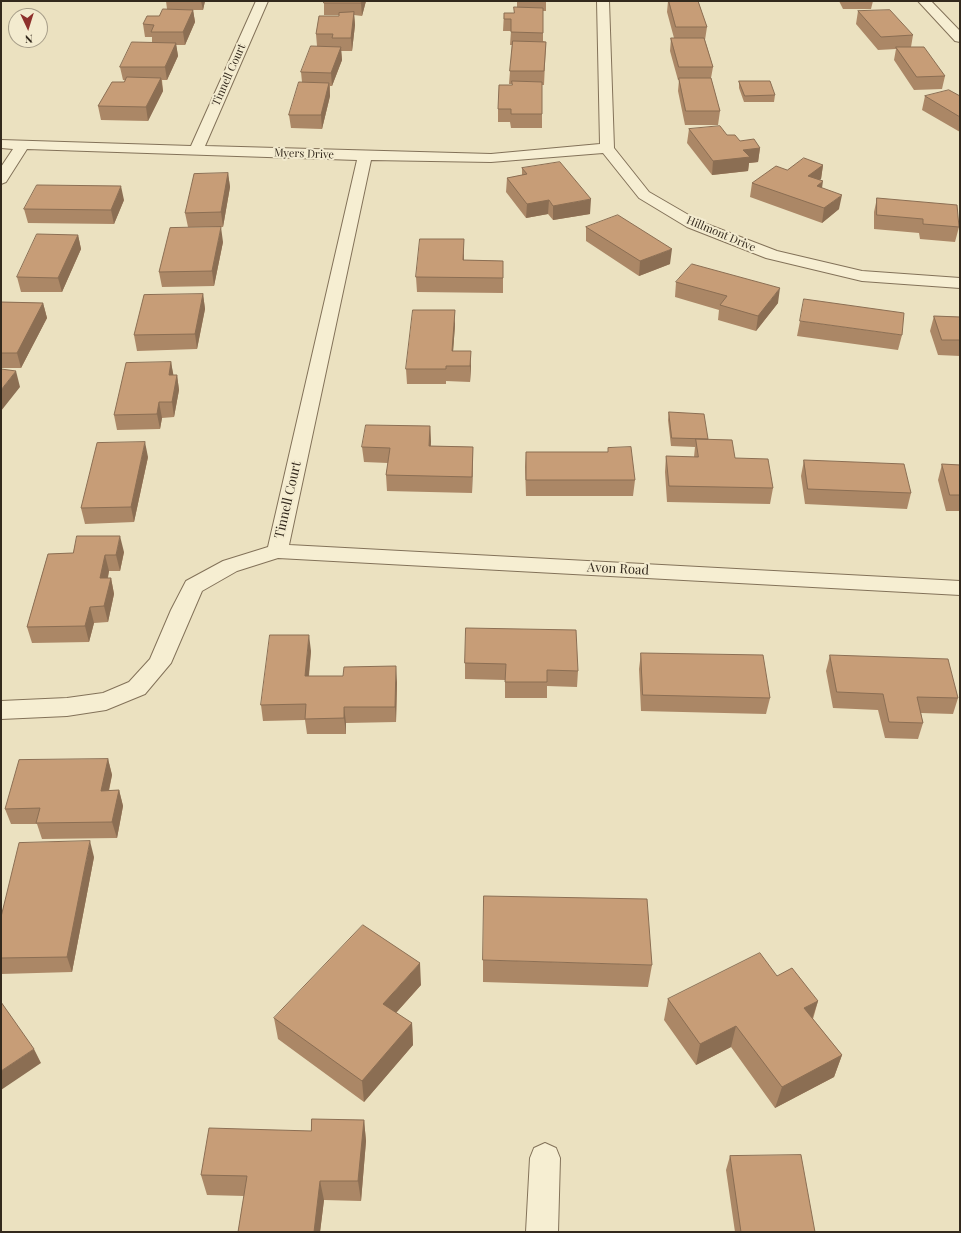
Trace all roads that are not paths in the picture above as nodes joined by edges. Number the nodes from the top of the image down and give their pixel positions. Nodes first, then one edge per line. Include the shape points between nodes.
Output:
1 (262, 1) edge
2 (603, 1) edge
3 (924, 1) edge
4 (960, 38) edge
5 (1, 144) edge
6 (23, 144) junction
7 (607, 148) junction
8 (196, 150) junction
9 (365, 156) junction
10 (1, 179) edge
11 (960, 282) edge
12 (277, 551) junction
13 (960, 588) edge
14 (1, 710) edge
15 (545, 1158) dead end
16 (542, 1232) edge

1 - 8 street, Tinnell Court
2 - 7 street
3 - 4 street
5 - 6 street, Myers Drive
6 - 8 street, Myers Drive
6 - 10 street
7 - 9 street, Myers Drive via 491,158
7 - 11 street, Hillmont Drive via 644,195 693,224 772,255 862,276
8 - 9 street, Myers Drive
9 - 12 street, Tinnell Court
12 - 13 street, Avon Road
12 - 14 street, Tinnell Court via 230,566 194,586 160,663 137,688 106,701 67,707
15 - 16 street

